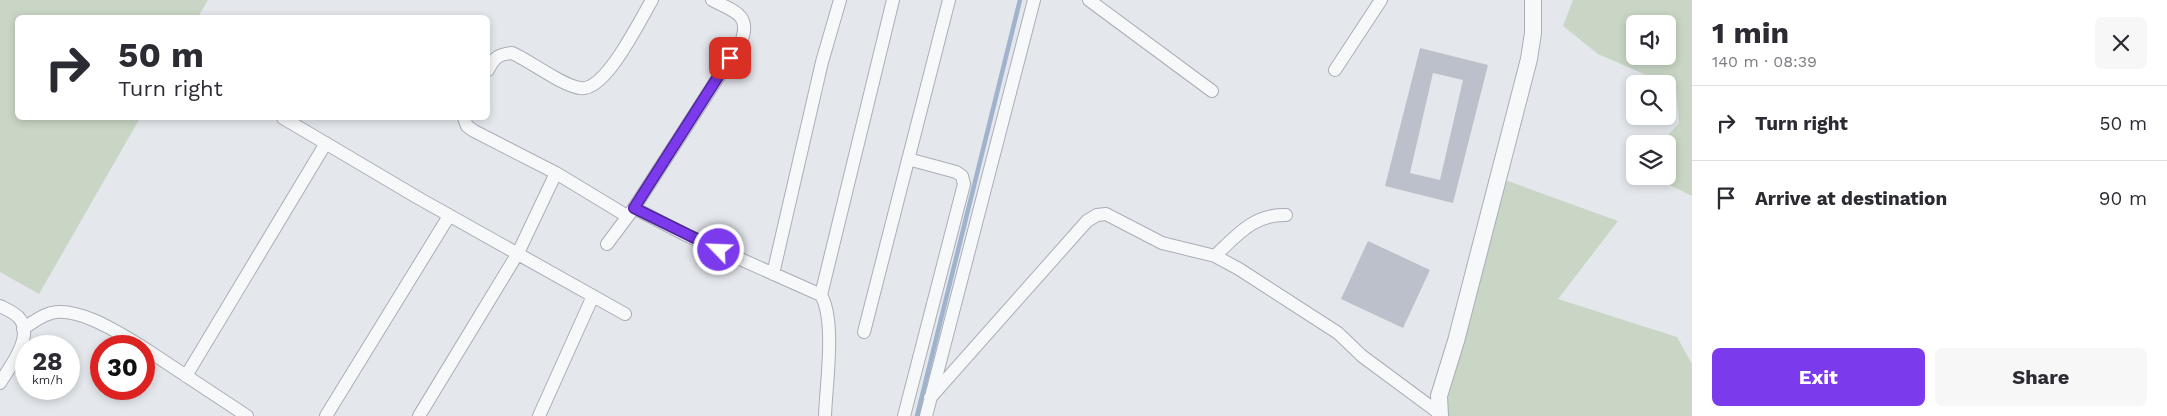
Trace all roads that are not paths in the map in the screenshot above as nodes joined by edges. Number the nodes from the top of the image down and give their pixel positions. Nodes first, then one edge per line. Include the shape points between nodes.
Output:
1 (652, 0) edge
2 (712, 0) edge
3 (840, 0) edge
4 (893, 0) edge
5 (950, 0) edge
6 (1034, 0) edge
7 (1089, 0) edge
8 (1381, 0) edge
9 (1533, 0) edge
10 (490, 66) edge
11 (1336, 70) dead end
12 (1212, 91) dead end
13 (287, 120) edge
14 (465, 120) edge
15 (326, 143) junction
16 (908, 159) junction
17 (556, 173) junction
18 (630, 212) junction
19 (1286, 215) dead end
20 (449, 216) junction
21 (608, 244) dead end
22 (518, 253) junction
23 (1215, 256) junction
24 (773, 274) junction
25 (593, 296) junction
26 (821, 296) junction
27 (0, 306) edge
28 (626, 314) dead end
29 (23, 328) junction
30 (864, 332) dead end
31 (121, 335) edge
32 (155, 355) edge
33 (186, 376) junction
34 (0, 383) edge
35 (930, 398) junction
36 (1438, 415) edge
37 (247, 416) edge
38 (326, 416) edge
39 (419, 416) edge
40 (539, 416) edge
41 (825, 416) edge
42 (904, 416) edge
43 (926, 416) edge

1 - 10 street via 606,76 593,87 581,89 571,85 512,53 502,54
2 - 18 street via 738,13 746,29
3 - 24 street
4 - 26 street
5 - 16 street
6 - 35 street
7 - 12 street
8 - 11 street
9 - 36 street via 1529,59 1439,396
13 - 15 street
14 - 17 street via 474,132
15 - 20 street
15 - 33 street
16 - 30 street
16 - 42 street via 956,172 962,176 964,184
17 - 18 street
17 - 22 street
18 - 21 street
18 - 24 street
19 - 23 street via 1271,214 1251,224
20 - 22 street
20 - 38 street
22 - 25 street
22 - 39 street
23 - 35 street via 1162,244 1116,218 1097,215 1087,221
23 - 36 street via 1338,333 1362,356
24 - 26 street
25 - 28 street
25 - 40 street
26 - 41 street via 827,307 829,324
27 - 29 street via 20,319
29 - 31 street via 50,313 61,312 96,321
29 - 34 street via 18,353
32 - 33 street
33 - 37 street
35 - 43 street

